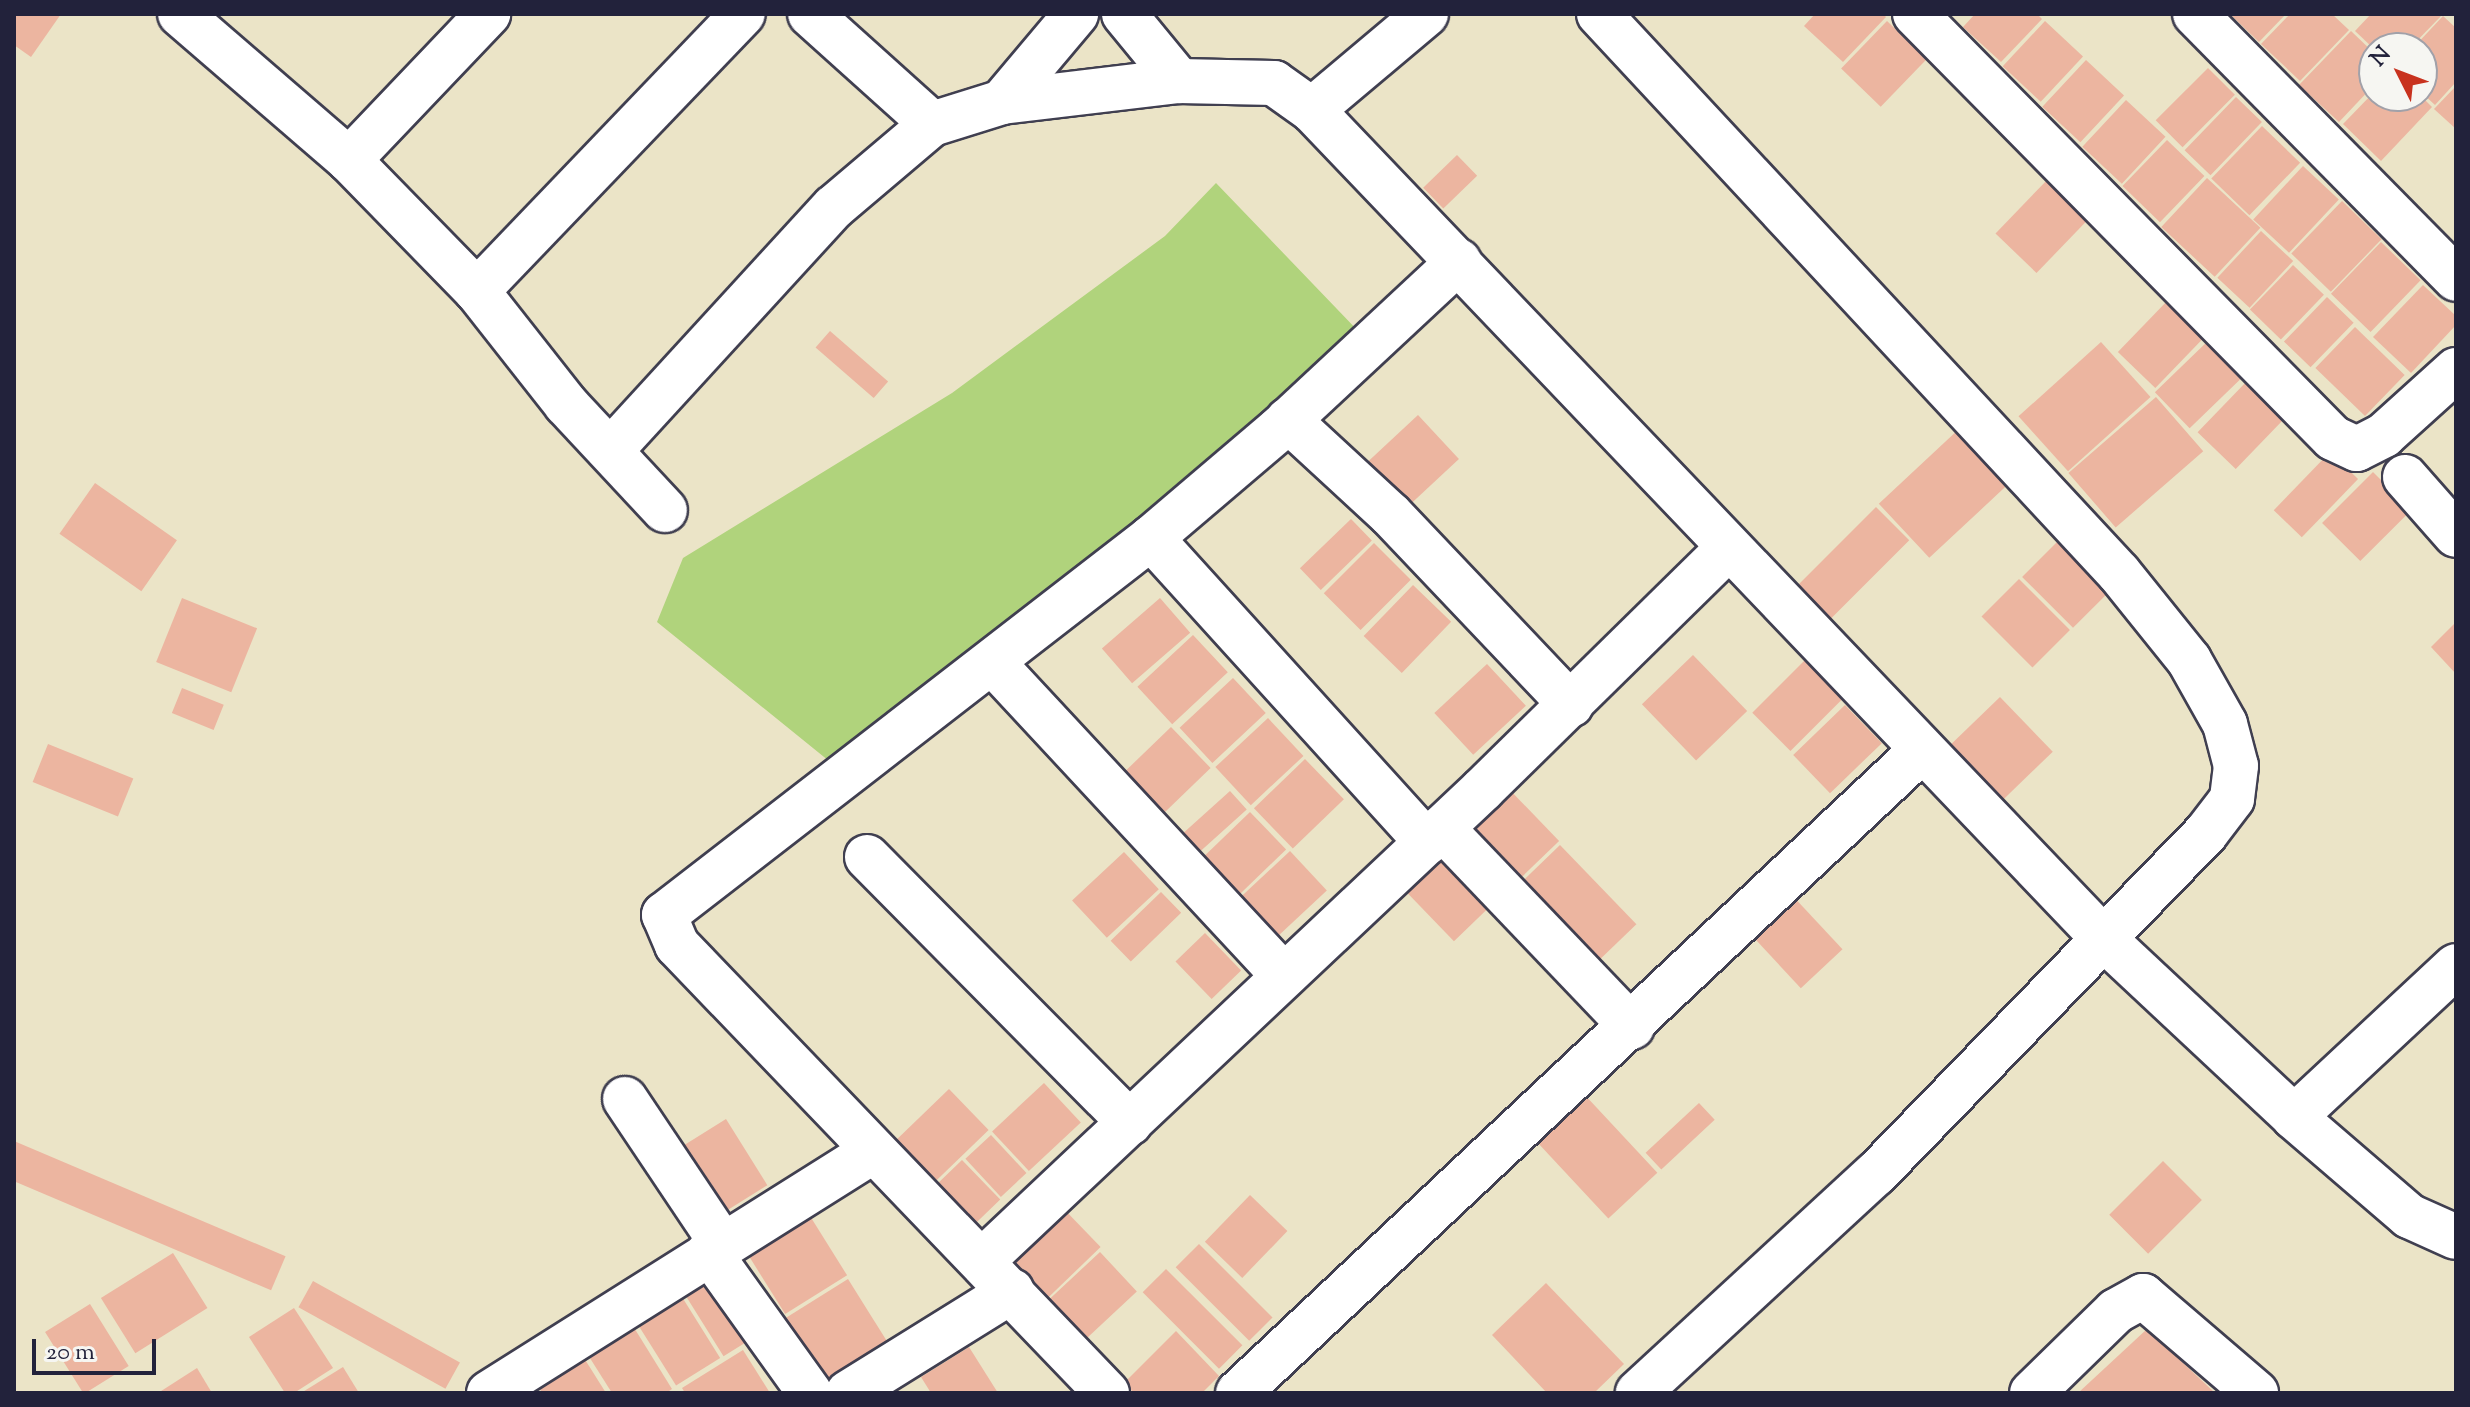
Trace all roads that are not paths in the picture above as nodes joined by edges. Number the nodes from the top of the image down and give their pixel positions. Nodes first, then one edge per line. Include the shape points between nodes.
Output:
1 (488, 14) edge
2 (743, 14) edge
3 (810, 14) edge
4 (1076, 14) edge
5 (1124, 14) edge
6 (1426, 14) edge
7 (1599, 14) edge
8 (1915, 14) edge
9 (2195, 14) edge
10 (207, 22) edge
11 (1179, 81) junction
12 (1002, 102) junction
13 (1312, 110) junction
14 (932, 124) junction
15 (349, 160) junction
16 (1459, 261) junction
17 (2456, 279) edge
18 (477, 291) junction
19 (2456, 370) edge
20 (1288, 420) junction
21 (612, 449) junction
22 (2405, 477) dead end
23 (665, 510) dead end
24 (2456, 535) edge
25 (1151, 538) junction
26 (1728, 548) junction
27 (993, 663) junction
28 (1571, 705) junction
29 (1921, 751) junction
30 (1435, 835) junction
31 (867, 857) dead end
32 (2103, 938) junction
33 (2456, 966) edge
34 (1284, 976) junction
35 (1632, 1027) junction
36 (625, 1099) dead end
37 (2294, 1117) junction
38 (1130, 1123) junction
39 (873, 1151) junction
40 (2456, 1237) edge
41 (716, 1248) junction
42 (982, 1261) junction
43 (1012, 1291) junction
44 (489, 1393) edge
45 (810, 1393) edge
46 (848, 1393) edge
47 (1107, 1393) edge
48 (1238, 1393) edge
49 (1638, 1393) edge
50 (2032, 1393) edge
51 (2256, 1393) edge

1 - 15 street
2 - 18 street
3 - 14 street
4 - 12 street
5 - 11 street
6 - 13 street
7 - 32 street via 2119,573 2189,660 2225,724 2236,766 2232,799 2206,833
8 - 19 street via 2333,438 2357,449 2384,435
9 - 17 street
10 - 15 street
11 - 12 street
11 - 13 street via 1274,83
12 - 14 street
13 - 16 street
14 - 21 street via 834,207
15 - 18 street
16 - 20 street
16 - 26 street
18 - 21 street via 566,404
20 - 25 street
20 - 28 street via 1390,514
21 - 23 street
22 - 24 street
25 - 27 street
25 - 30 street
26 - 28 street
26 - 29 street
27 - 34 street
27 - 39 street via 664,915 677,945
28 - 30 street
29 - 32 street
29 - 35 street
30 - 34 street
30 - 35 street
31 - 38 street
32 - 37 street
32 - 49 street via 1875,1174
33 - 37 street
34 - 38 street
35 - 48 street
36 - 41 street
37 - 40 street via 2409,1216
38 - 42 street
39 - 41 street
39 - 42 street
41 - 44 street
41 - 45 street
42 - 43 street
43 - 46 street
43 - 47 street
50 - 51 street via 2116,1311 2143,1296

